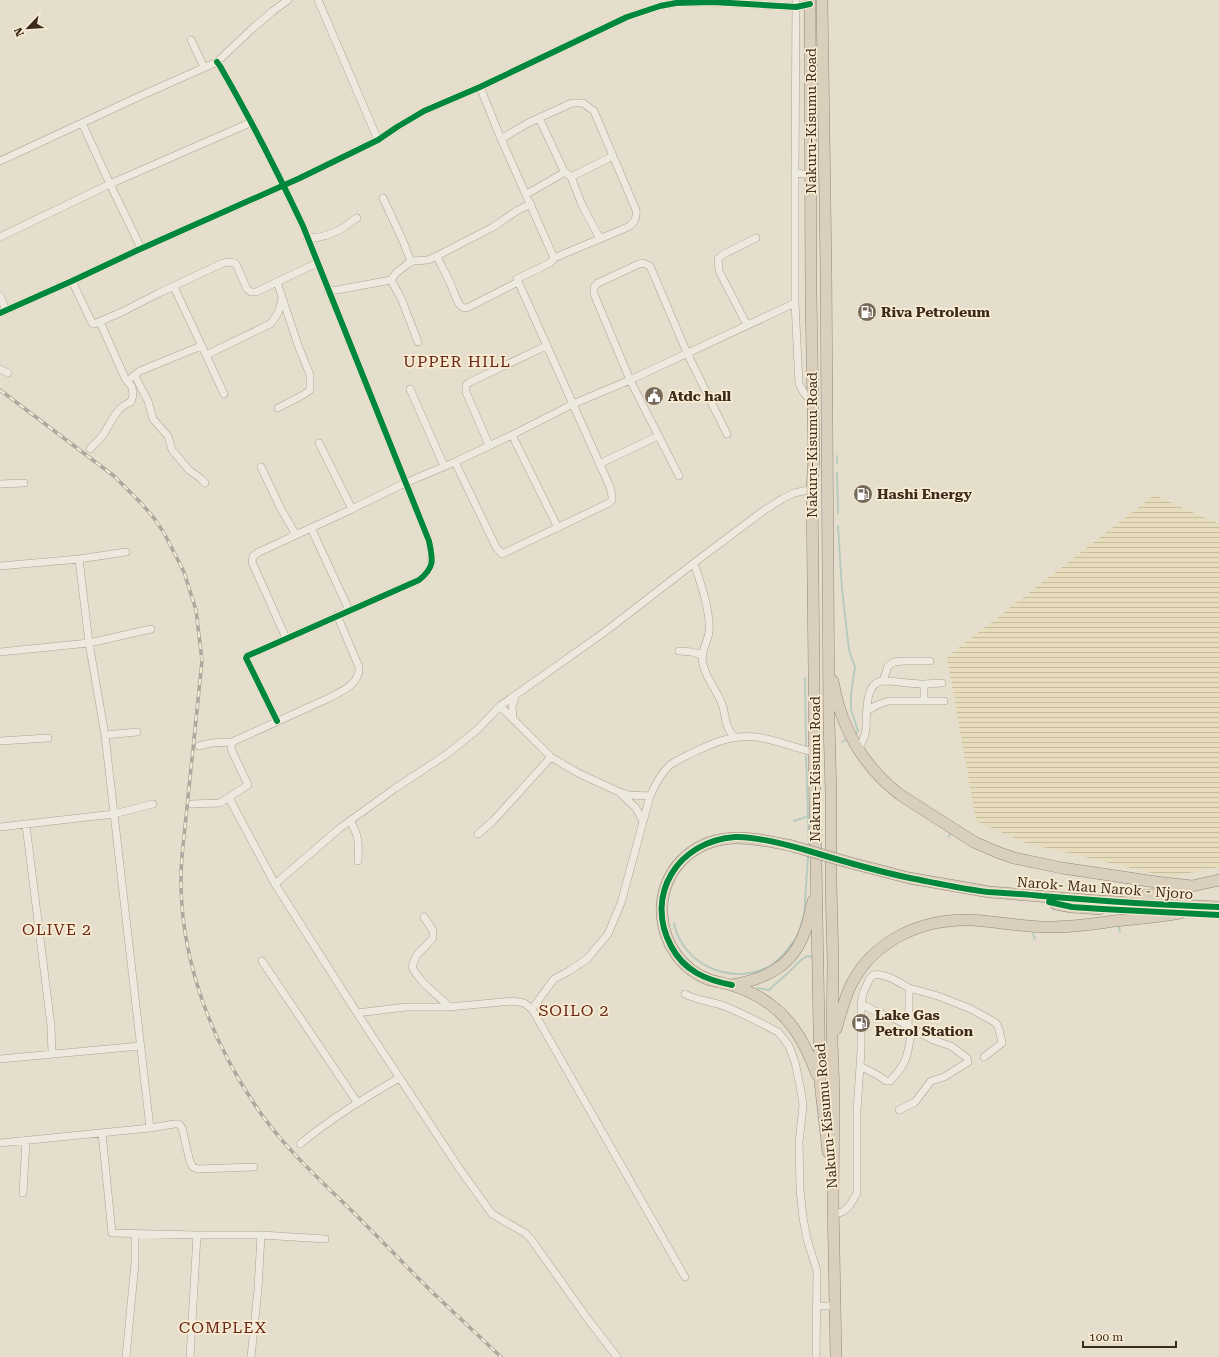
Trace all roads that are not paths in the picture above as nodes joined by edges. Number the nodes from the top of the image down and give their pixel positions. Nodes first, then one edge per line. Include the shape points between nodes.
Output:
1 (288, 0) edge
2 (318, 0) edge
3 (822, 0) edge
4 (810, 2) edge
5 (796, 3) edge
6 (191, 40) dead end
7 (217, 62) junction
8 (204, 67) junction
9 (480, 87) junction
10 (539, 118) junction
11 (252, 122) junction
12 (82, 123) junction
13 (501, 139) junction
14 (378, 140) junction
15 (613, 156) junction
16 (0, 161) edge
17 (795, 173) junction
18 (568, 175) junction
19 (811, 175) junction
20 (110, 184) junction
21 (284, 185) junction
22 (527, 194) junction
23 (382, 198) dead end
24 (531, 204) junction
25 (357, 218) dead end
26 (307, 236) junction
27 (0, 237) edge
28 (756, 238) dead end
29 (600, 239) junction
30 (141, 248) junction
31 (437, 256) junction
32 (554, 258) junction
33 (411, 262) junction
34 (317, 263) junction
35 (391, 280) junction
36 (72, 281) junction
37 (277, 282) junction
38 (518, 282) junction
39 (174, 287) junction
40 (328, 290) junction
41 (0, 296) edge
42 (282, 296) junction
43 (795, 303) junction
44 (3, 311) edge
45 (100, 322) junction
46 (747, 325) junction
47 (418, 342) dead end
48 (201, 346) junction
49 (546, 346) junction
50 (687, 353) junction
51 (206, 355) junction
52 (0, 369) edge
53 (8, 373) dead end
54 (136, 374) junction
55 (630, 380) junction
56 (129, 382) junction
57 (410, 390) dead end
58 (224, 394) dead end
59 (812, 402) junction
60 (573, 404) junction
61 (278, 408) dead end
62 (727, 434) dead end
63 (512, 435) junction
64 (658, 436) junction
65 (319, 443) dead end
66 (489, 445) junction
67 (90, 449) dead end
68 (455, 462) junction
69 (599, 464) junction
70 (444, 466) junction
71 (261, 467) dead end
72 (679, 476) dead end
73 (24, 483) dead end
74 (205, 483) dead end
75 (405, 483) junction
76 (0, 484) edge
77 (812, 489) junction
78 (352, 509) junction
79 (311, 528) junction
80 (558, 528) junction
81 (296, 535) junction
82 (126, 552) dead end
83 (79, 560) junction
84 (694, 562) junction
85 (0, 566) edge
86 (349, 610) junction
87 (337, 615) junction
88 (150, 629) dead end
89 (286, 638) junction
90 (89, 643) junction
91 (679, 651) dead end
92 (0, 652) edge
93 (703, 655) junction
94 (829, 655) junction
95 (930, 661) dead end
96 (883, 681) junction
97 (942, 683) dead end
98 (924, 684) junction
99 (516, 695) junction
100 (924, 701) junction
101 (944, 701) dead end
102 (500, 706) junction
103 (867, 711) junction
104 (513, 719) junction
105 (277, 721) junction
106 (137, 732) dead end
107 (105, 735) junction
108 (735, 737) junction
109 (48, 738) dead end
110 (0, 741) edge
111 (232, 742) junction
112 (199, 746) dead end
113 (858, 749) junction
114 (814, 752) junction
115 (551, 757) junction
116 (617, 791) junction
117 (650, 796) junction
118 (229, 798) junction
119 (154, 804) dead end
120 (191, 804) dead end
121 (114, 814) junction
122 (350, 821) junction
123 (643, 821) junction
124 (26, 825) junction
125 (0, 828) edge
126 (478, 834) dead end
127 (358, 861) dead end
128 (1219, 880) edge
129 (275, 884) junction
130 (1192, 886) junction
131 (816, 891) junction
132 (990, 892) junction
133 (1099, 901) junction
134 (1219, 907) edge
135 (1180, 913) junction
136 (1219, 915) edge
137 (424, 917) dead end
138 (262, 962) dead end
139 (732, 986) junction
140 (909, 988) junction
141 (685, 994) dead end
142 (861, 1004) junction
143 (449, 1007) junction
144 (532, 1009) junction
145 (356, 1013) junction
146 (910, 1027) junction
147 (832, 1041) junction
148 (140, 1046) junction
149 (52, 1054) junction
150 (984, 1058) dead end
151 (0, 1059) edge
152 (860, 1066) junction
153 (399, 1078) junction
154 (820, 1082) junction
155 (357, 1102) junction
156 (899, 1110) dead end
157 (150, 1128) junction
158 (102, 1133) junction
159 (26, 1140) junction
160 (0, 1142) edge
161 (300, 1144) dead end
162 (254, 1166) dead end
163 (23, 1193) dead end
164 (833, 1200) junction
165 (834, 1215) junction
166 (135, 1234) junction
167 (197, 1235) junction
168 (261, 1235) junction
169 (325, 1239) dead end
170 (685, 1277) dead end
171 (816, 1306) junction
172 (835, 1306) junction
173 (126, 1357) edge
174 (190, 1357) edge
175 (251, 1357) edge
176 (617, 1357) edge
177 (816, 1357) edge
178 (836, 1357) edge

1 - 7 street via 258,23
2 - 14 street
3 - 94 highway, Nakuru-Kisumu Road
4 - 5 street
4 - 19 highway, Nakuru-Kisumu Road
5 - 9 street via 713,2 660,6 627,17
5 - 17 street
6 - 8 street
7 - 8 street
7 - 11 street
8 - 12 street
9 - 13 street
9 - 14 street via 424,111
10 - 13 street
10 - 15 street via 572,103 583,103 594,111
10 - 18 street
11 - 20 street
11 - 21 street
12 - 16 street
12 - 20 street
13 - 22 street
14 - 21 street
15 - 18 street
15 - 29 street via 637,216 628,227
17 - 19 street
17 - 43 street
18 - 22 street
18 - 29 street
19 - 59 highway, Nakuru-Kisumu Road
20 - 27 street
20 - 30 street
21 - 26 street
21 - 30 street
22 - 24 street
23 - 33 street
24 - 31 street
24 - 32 street
25 - 26 street via 340,229 320,237
26 - 34 street
28 - 46 street via 722,254 718,259 720,272
29 - 32 street
30 - 36 street
31 - 33 street
31 - 38 street via 457,299 464,308
32 - 38 street via 550,263 519,277
33 - 35 street
34 - 37 street
34 - 40 street
35 - 40 street
35 - 47 street
36 - 44 street
36 - 45 street via 92,323
37 - 39 street via 251,292 247,289 236,264 223,262
37 - 42 street
38 - 49 street
39 - 45 street
39 - 48 street
40 - 75 street
41 - 44 street
42 - 51 street via 281,308 270,324
42 - 61 street via 310,375 310,390
43 - 46 street
43 - 59 street via 799,384
45 - 56 street
46 - 50 street
48 - 51 street
48 - 54 street
49 - 60 street
49 - 66 street via 466,385 466,392
50 - 55 street
50 - 55 street via 650,266 643,262 598,283 594,287 594,294
50 - 62 street
51 - 58 street
52 - 53 street
54 - 56 street
54 - 74 street via 153,419 168,436 172,450
55 - 60 street
55 - 64 street
56 - 67 street via 133,390 131,402 119,409 103,435
57 - 70 street
59 - 77 highway, Nakuru-Kisumu Road
60 - 63 street
60 - 69 street
63 - 66 street
63 - 80 street
64 - 69 street
64 - 72 street
65 - 78 street
66 - 68 street
68 - 70 street
68 - 80 street via 500,553 504,554
69 - 80 street via 611,490 612,500
70 - 75 street
71 - 81 street
73 - 76 street
75 - 78 street
75 - 86 street via 429,542 432,558 430,570 414,583
77 - 84 street via 782,499
77 - 114 highway, Nakuru-Kisumu Road
78 - 79 street
79 - 81 street
79 - 86 street
81 - 89 street via 259,552 253,556 252,562
82 - 83 street
83 - 85 street
83 - 90 street
84 - 93 street via 709,623
84 - 99 street via 606,631
86 - 87 street
87 - 89 street
87 - 105 street via 359,667 360,672 356,680 341,692
88 - 90 street
89 - 105 street via 246,657
90 - 92 street
90 - 107 street
91 - 93 street
93 - 108 street via 704,668 723,707 730,734
94 - 113 highway via 842,714
94 - 147 highway, Nakuru-Kisumu Road
95 - 96 street via 894,662 888,666
96 - 98 street
96 - 103 street via 871,689
97 - 98 street
98 - 100 street
99 - 102 street
99 - 104 street via 512,706
100 - 101 street
100 - 103 street via 889,701
102 - 104 street
102 - 122 street via 477,730 447,754
103 - 113 street via 864,738
104 - 115 street
105 - 111 street
106 - 107 street
107 - 121 street
108 - 114 street via 758,738
108 - 117 street via 719,741 678,759 664,772
109 - 110 street
111 - 112 street
111 - 118 street via 232,751 248,785
113 - 130 highway via 878,776 899,794 974,842 997,852 1062,868
114 - 131 highway, Nakuru-Kisumu Road
115 - 116 street
115 - 126 street
116 - 117 street via 629,795
116 - 123 street via 630,801
117 - 123 street
118 - 120 street via 217,804
118 - 129 street
119 - 121 street
121 - 124 street
121 - 148 street
122 - 127 street via 357,832
122 - 129 street
123 - 144 street via 621,903 608,934 586,959 554,978
124 - 125 street
124 - 149 street via 51,1026
128 - 130 highway
129 - 145 street
130 - 133 highway via 1158,894
131 - 139 highway via 806,930 790,958 769,974
131 - 154 highway, Nakuru-Kisumu Road
132 - 133 highway, Narok- Mau Narok - Njoro
132 - 135 highway, Narok- Mau Narok - Njoro via 1072,907
132 - 139 highway, Narok- Mau Narok - Njoro, bridge via 909,878 792,846 735,837 707,843 685,857 668,879 661,906 662,917 668,940 686,966 709,980
133 - 134 highway, Narok- Mau Narok - Njoro
135 - 136 highway, Narok- Mau Narok - Njoro
135 - 147 highway via 1054,927 1024,927 953,920 936,922 909,931 874,955 857,976 846,998
137 - 143 street via 433,931 433,938 416,956 412,967
138 - 155 street
139 - 154 highway, Narok- Mau Narok - Njoro via 757,996 788,1020 810,1056
140 - 142 street via 893,979 873,974 868,980
140 - 146 street
140 - 150 street via 971,1009 996,1023 1002,1043
141 - 171 street via 700,1001 707,1000 726,1007 778,1032 789,1046 795,1062 803,1106 799,1142 800,1189 806,1239 817,1271
142 - 146 street
142 - 152 street
143 - 144 street via 513,1001 524,1003
143 - 145 street via 406,1007
144 - 170 street
145 - 153 street
146 - 152 street via 907,1059 890,1081
146 - 156 street via 950,1046 967,1058 968,1062 944,1077 931,1080 915,1102
147 - 164 highway, Nakuru-Kisumu Road
148 - 149 street
148 - 157 street
149 - 151 street
152 - 165 street via 856,1110 857,1193 844,1211
153 - 155 street
153 - 176 street via 492,1214 531,1239
154 - 164 highway, Nakuru-Kisumu Road
155 - 161 street
157 - 158 street
157 - 162 street via 179,1124 190,1162 198,1169
158 - 159 street
158 - 166 street via 112,1233
159 - 160 street
159 - 163 street
164 - 165 highway
165 - 172 highway
166 - 167 street
166 - 173 street via 135,1263
167 - 168 street
167 - 174 street
168 - 169 street
168 - 175 street
171 - 172 street
171 - 177 street
172 - 178 highway

